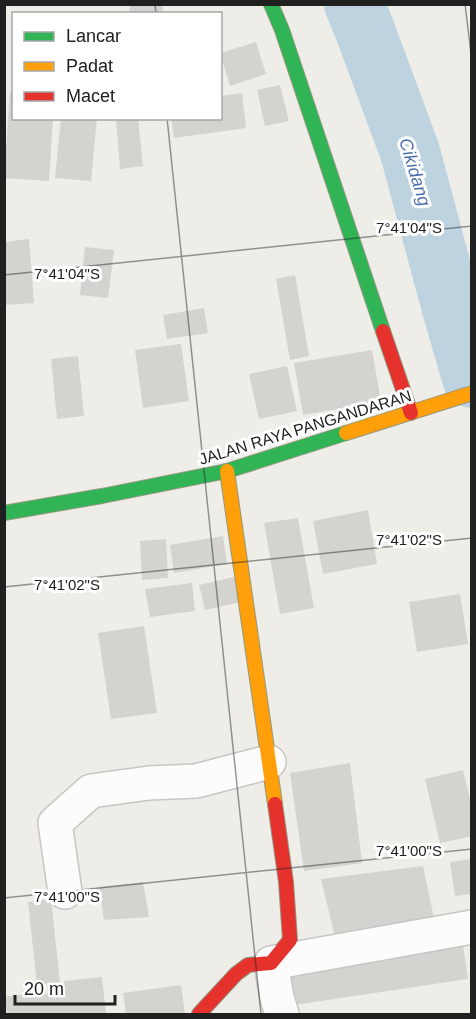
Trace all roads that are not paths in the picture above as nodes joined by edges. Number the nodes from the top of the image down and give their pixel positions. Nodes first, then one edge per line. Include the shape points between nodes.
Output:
1 (271, 4) edge
2 (471, 393) edge
3 (411, 413) junction
4 (227, 471) junction
5 (4, 513) edge
6 (269, 762) junction
7 (65, 892) dead end
8 (471, 927) edge
9 (271, 963) junction
10 (199, 1014) edge
11 (282, 1014) edge

1 - 3 main road
2 - 3 main road, JALAN RAYA PANGANDARAN
3 - 4 main road, JALAN RAYA PANGANDARAN
4 - 5 main road, JALAN RAYA PANGANDARAN
4 - 6 main road
6 - 7 street via 196,781 91,791 55,822
6 - 9 main road via 290,940
8 - 9 street
9 - 10 main road via 248,965
9 - 11 street

